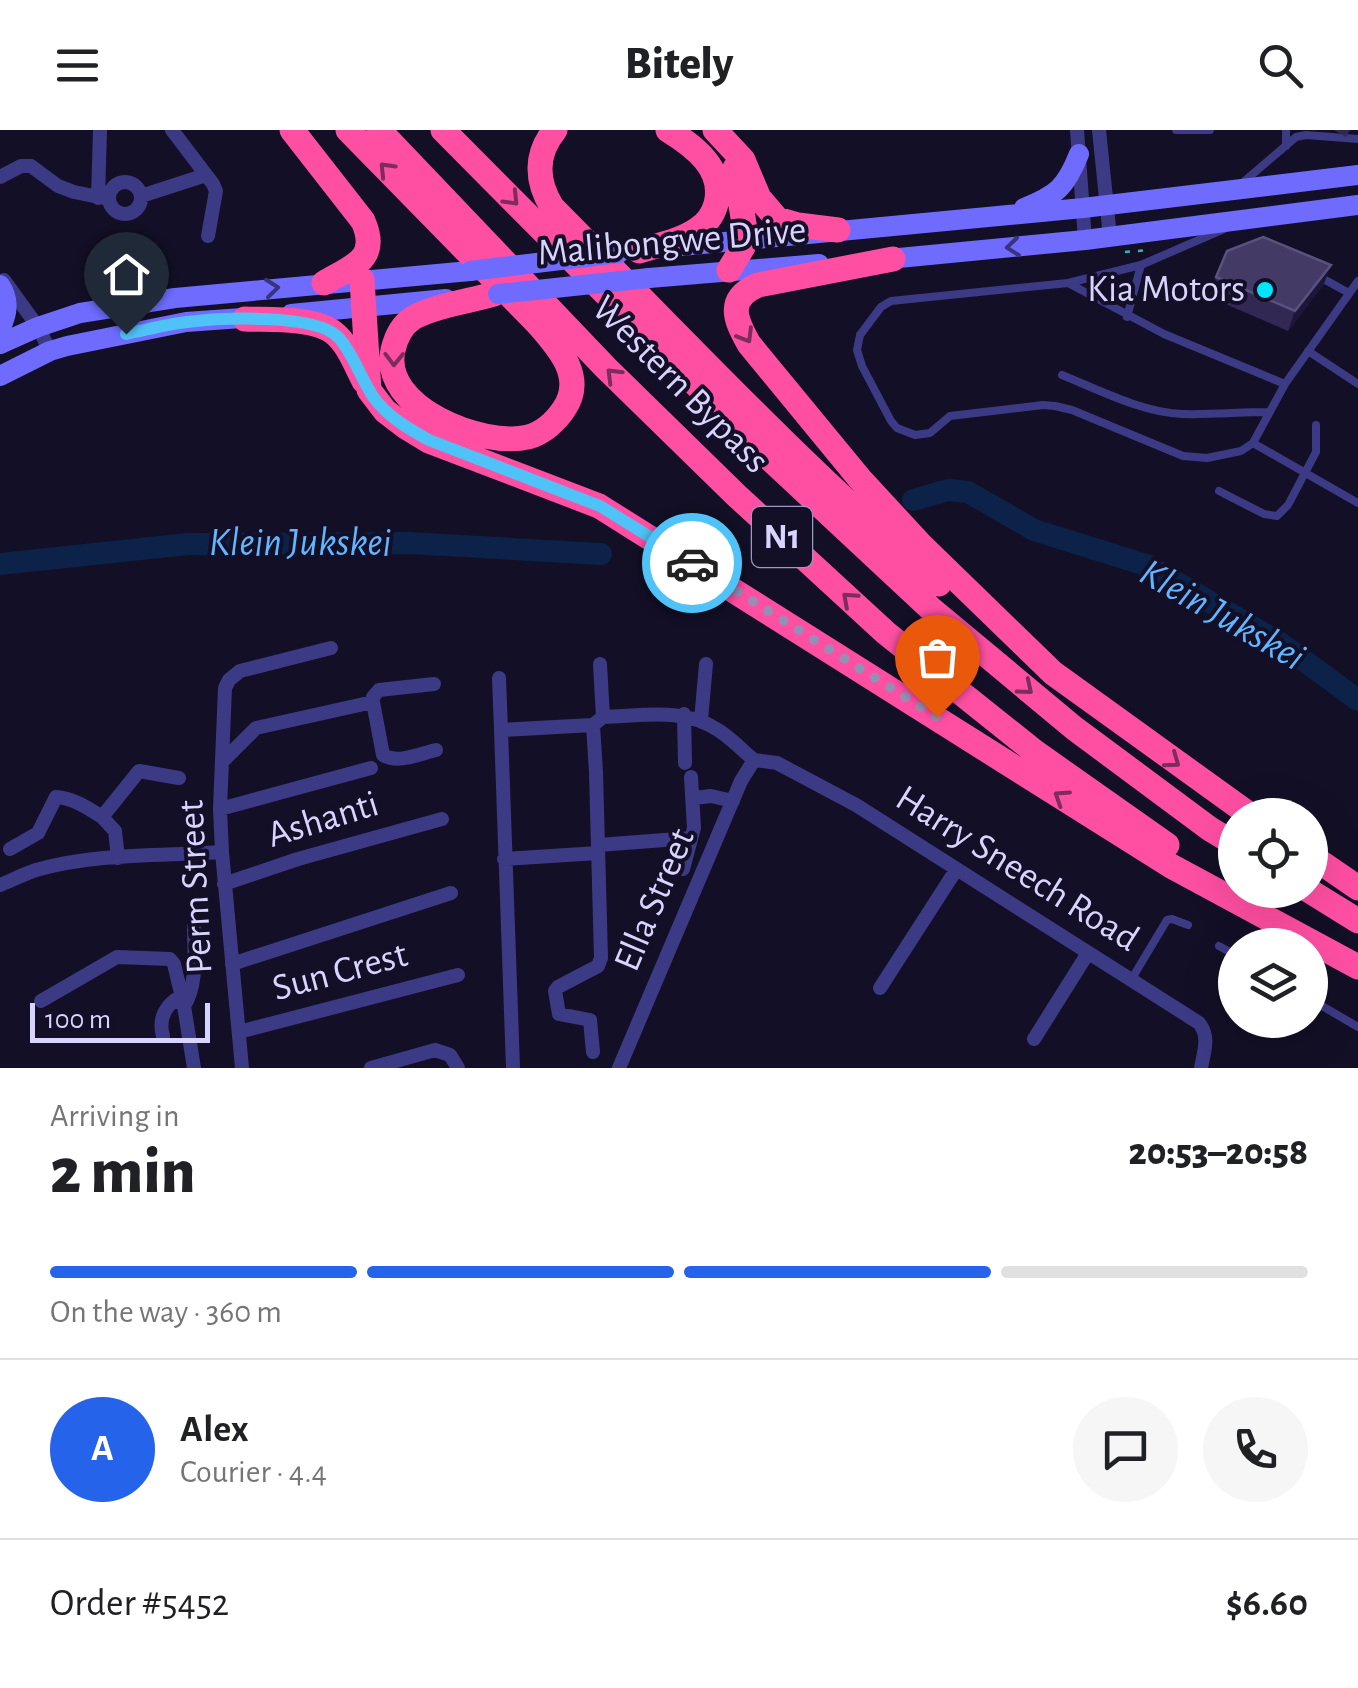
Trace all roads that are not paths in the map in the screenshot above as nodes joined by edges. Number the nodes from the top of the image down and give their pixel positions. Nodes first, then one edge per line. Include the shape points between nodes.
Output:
1 (100, 130) edge
2 (172, 130) edge
3 (292, 130) edge
4 (348, 130) edge
5 (379, 130) edge
6 (443, 130) edge
7 (556, 130) edge
8 (668, 130) edge
9 (1077, 130) edge
10 (1099, 130) edge
11 (1176, 130) edge
12 (1210, 130) edge
13 (1286, 130) edge
14 (722, 137) edge
15 (1358, 139) edge
16 (1286, 146) junction
17 (1079, 154) junction
18 (206, 175) junction
19 (1358, 176) edge
20 (0, 178) edge
21 (1236, 188) junction
22 (141, 196) junction
23 (103, 198) junction
24 (1107, 205) junction
25 (1358, 205) edge
26 (1083, 208) junction
27 (1323, 210) junction
28 (1008, 214) junction
29 (1246, 220) junction
30 (1358, 226) edge
31 (838, 230) junction
32 (208, 236) dead end
33 (1110, 237) junction
34 (744, 239) junction
35 (1085, 240) junction
36 (629, 252) junction
37 (893, 259) junction
38 (1140, 265) junction
39 (729, 270) junction
40 (1308, 270) edge
41 (0, 276) edge
42 (362, 280) junction
43 (324, 283) junction
44 (1068, 283) junction
45 (1357, 283) edge
46 (0, 285) edge
47 (1349, 293) junction
48 (496, 294) junction
49 (362, 307) junction
50 (1128, 317) junction
51 (245, 318) junction
52 (38, 327) junction
53 (0, 329) edge
54 (0, 344) edge
55 (50, 350) junction
56 (1308, 352) junction
57 (0, 376) edge
58 (1062, 376) dead end
59 (1285, 384) junction
60 (1358, 384) edge
61 (369, 390) junction
62 (1268, 412) junction
63 (1316, 426) dead end
64 (1253, 443) junction
65 (1306, 474) junction
66 (1219, 491) dead end
67 (1358, 503) edge
68 (331, 648) dead end
69 (600, 664) dead end
70 (706, 664) dead end
71 (1053, 673) junction
72 (499, 678) dead end
73 (434, 684) dead end
74 (372, 702) junction
75 (684, 714) junction
76 (701, 720) junction
77 (598, 721) junction
78 (501, 730) junction
79 (436, 750) dead end
80 (754, 760) junction
81 (223, 761) junction
82 (372, 768) dead end
83 (179, 778) dead end
84 (694, 798) junction
85 (1226, 798) edge
86 (733, 801) junction
87 (220, 809) junction
88 (102, 816) junction
89 (442, 819) dead end
90 (1218, 834) edge
91 (691, 838) junction
92 (10, 849) dead end
93 (598, 849) junction
94 (222, 852) junction
95 (118, 858) junction
96 (504, 858) junction
97 (1328, 868) edge
98 (682, 869) dead end
99 (956, 870) junction
100 (1218, 877) edge
101 (224, 884) junction
102 (0, 885) edge
103 (1358, 888) edge
104 (451, 893) dead end
105 (1328, 902) edge
106 (1268, 908) edge
107 (1358, 921) edge
108 (1188, 926) dead end
109 (194, 927) dead end
110 (1088, 953) junction
111 (232, 964) junction
112 (1358, 964) edge
113 (458, 975) dead end
114 (1130, 980) junction
115 (880, 988) dead end
116 (41, 1001) dead end
117 (184, 1006) junction
118 (1328, 1010) edge
119 (1358, 1027) edge
120 (239, 1032) junction
121 (163, 1036) dead end
122 (1034, 1039) dead end
123 (593, 1052) dead end
124 (194, 1068) edge
125 (242, 1068) edge
126 (370, 1068) edge
127 (458, 1068) edge
128 (513, 1068) edge
129 (620, 1068) edge
130 (1200, 1068) edge

1 - 23 street
2 - 18 street
3 - 43 highway via 370,236 359,262
48 -> 4 highway via 407,323 395,340 393,376 404,394 447,422 489,436 531,436 568,403 572,383 564,353
100 -> 5 highway, Western Bypass / N1 via 1035,752 886,633 606,368
6 -> 90 highway, Western Bypass / N1 via 742,432 930,608 1074,728
7 - 71 highway via 539,172 552,207 890,542
8 - 36 highway via 710,166 718,196 714,211 690,234
9 - 17 street
10 - 24 street
11 - 12 lane
13 - 16 lane
14 - 31 highway via 776,219
14 - 34 highway via 739,184
15 - 16 lane via 1306,135
16 - 21 lane
17 - 26 street
17 - 28 main road via 1060,190
18 - 22 street
18 - 32 street via 216,191
19 - 21 main road, Malibongwe Drive
20 - 23 street via 31,166 58,186
21 - 24 main road, Malibongwe Drive
22 - 23 street via 123,181
22 - 23 street via 127,214
24 - 26 main road, Malibongwe Drive
24 - 33 street
25 - 27 main road, Malibongwe Drive
26 - 28 main road, Malibongwe Drive
26 - 35 street
27 - 29 main road, Malibongwe Drive
27 - 30 main road
28 - 31 main road, Malibongwe Drive
29 - 33 main road, Malibongwe Drive
29 - 38 lane
31 - 34 main road, Malibongwe Drive
33 - 35 main road, Malibongwe Drive
34 - 36 main road, Malibongwe Drive
34 - 39 highway
35 -> 37 main road, Malibongwe Drive
36 - 42 main road, Malibongwe Drive, bridge
37 - 39 main road, Malibongwe Drive
37 -> 71 highway via 758,284 740,297 738,325 860,479
38 - 44 lane
38 - 50 lane
39 - 48 main road, Malibongwe Drive, bridge
40 - 47 lane
41 - 52 street
42 - 43 main road, Malibongwe Drive
42 - 49 highway
52 -> 43 main road, Malibongwe Drive via 175,298
44 - 50 lane
44 - 64 lane via 910,298 880,307 857,350 891,421 906,433 922,434 950,416 1055,406 1196,459
45 - 47 lane
46 - 53 main road via 7,312
47 - 56 lane
48 - 49 main road, Malibongwe Drive
49 - 51 main road, Malibongwe Drive
49 - 61 highway
50 - 59 lane
51 - 55 main road, Malibongwe Drive via 186,322
51 - 61 highway via 329,329
52 - 54 main road, Malibongwe Drive
52 - 55 street
55 - 57 main road, Malibongwe Drive
56 - 59 lane
56 - 60 lane
58 - 62 lane via 1180,414
59 - 62 lane
112 -> 61 highway via 1171,866 624,520 429,440 385,411
62 - 64 lane
63 - 65 lane via 1316,452
64 - 65 lane
65 - 66 lane via 1277,516
65 - 67 lane
68 - 81 street, Perm Street via 240,671 228,680
69 - 77 street
70 - 76 street
71 -> 85 highway
72 - 78 street
73 - 74 street via 378,690
74 - 79 street via 382,756 392,760
74 - 81 street via 256,728
75 - 76 street
75 - 77 street
75 - 84 street
76 - 80 street
77 - 78 street
77 - 93 street
78 - 96 street
80 - 86 street, Ella Street
80 - 99 street, Harry Sneech Road via 815,782
81 - 87 street, Perm Street
82 - 87 street
83 - 88 street via 140,772
84 - 86 street
84 - 91 street
86 - 129 street, Ella Street
87 - 94 street, Perm Street
88 - 92 street via 56,797 38,833
88 - 95 street via 116,831
89 - 101 street, Ashanti
91 - 93 street
91 - 98 street
93 - 96 street
93 - 123 street via 600,963 555,991 559,1014 590,1020
94 - 95 street
94 - 101 street, Perm Street
95 - 102 street via 48,867
96 - 128 street
97 - 103 highway
99 - 110 street, Harry Sneech Road
99 - 115 street
101 - 111 street, Perm Street
104 - 111 street
105 - 107 highway
106 - 112 highway, Western Bypass / N1
108 - 114 lane via 1167,920
109 - 117 street via 193,975
110 - 114 street, Harry Sneech Road
110 - 122 street
111 - 120 street, Perm Street
113 - 120 street, Sun Crest
114 - 130 street, Harry Sneech Road via 1202,1026
116 - 117 street via 124,956 170,960
117 - 121 street via 175,1000 168,1006
117 - 124 street
118 - 119 lane
120 - 125 street, Perm Street
126 - 127 street via 434,1050 450,1055

